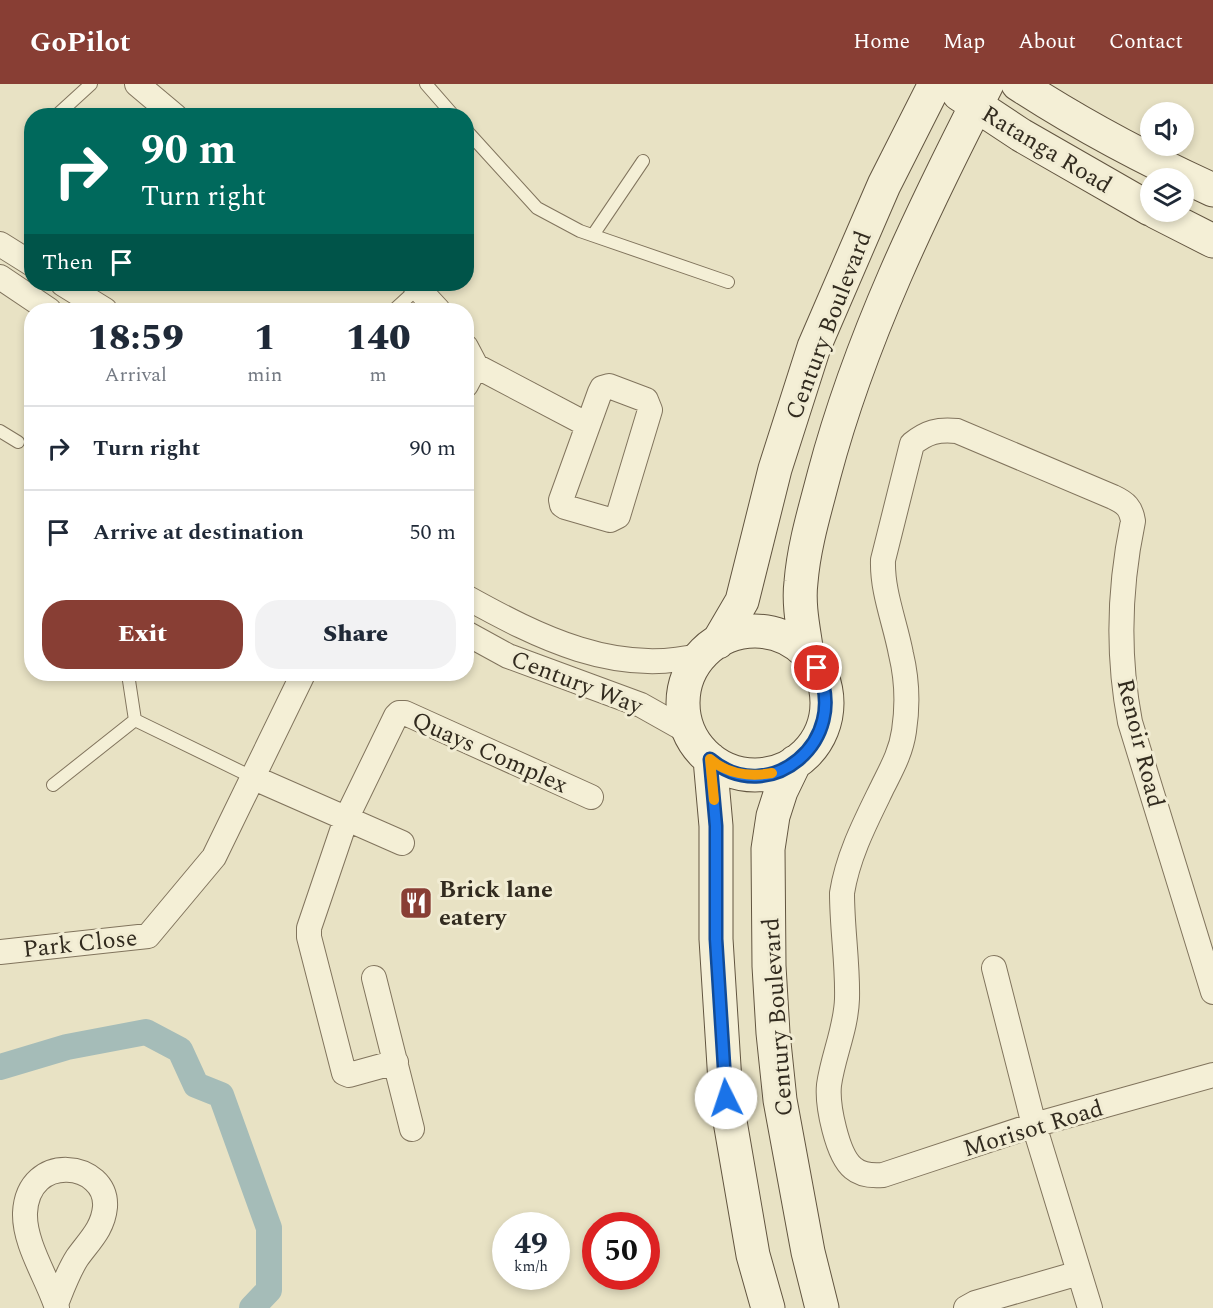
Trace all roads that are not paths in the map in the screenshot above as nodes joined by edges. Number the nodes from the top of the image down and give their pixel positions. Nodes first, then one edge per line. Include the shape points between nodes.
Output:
1 (91, 84) edge
2 (137, 84) edge
3 (426, 84) edge
4 (935, 84) edge
5 (946, 84) edge
6 (1018, 84) edge
7 (981, 95) edge
8 (65, 108) edge
9 (166, 108) edge
10 (447, 108) edge
11 (474, 139) edge
12 (643, 161) dead end
13 (1213, 190) edge
14 (1140, 203) edge
15 (1176, 222) edge
16 (593, 235) junction
17 (1213, 241) edge
18 (0, 244) edge
19 (24, 259) edge
20 (0, 277) edge
21 (728, 282) dead end
22 (74, 291) edge
23 (411, 291) edge
24 (421, 291) edge
25 (39, 303) edge
26 (94, 303) edge
27 (400, 303) edge
28 (432, 303) edge
29 (474, 368) edge
30 (588, 425) junction
31 (0, 431) edge
32 (18, 442) dead end
33 (474, 601) edge
34 (474, 637) edge
35 (710, 649) junction
36 (807, 654) junction
37 (129, 681) edge
38 (300, 681) edge
39 (135, 720) junction
40 (689, 732) junction
41 (710, 759) junction
42 (795, 762) junction
43 (254, 778) junction
44 (52, 785) dead end
45 (591, 797) dead end
46 (346, 819) junction
47 (402, 843) dead end
48 (0, 952) edge
49 (994, 968) dead end
50 (374, 978) dead end
51 (1213, 992) edge
52 (396, 1062) junction
53 (1213, 1075) edge
54 (1034, 1125) junction
55 (412, 1128) dead end
56 (854, 1169) joint
57 (1079, 1273) junction
58 (57, 1306) edge
59 (768, 1308) edge
60 (822, 1308) edge
61 (966, 1308) edge
62 (1089, 1308) edge

1 - 8 lane
2 - 9 street
3 - 10 lane
4 - 35 main road, Century Boulevard via 884,185 814,347 775,469 742,601
5 - 7 main road, Ratanga Road
6 - 13 main road, Ratanga Road via 1101,135
7 - 14 main road, Ratanga Road via 1030,141
7 - 36 main road, Century Boulevard via 900,266 834,439 808,533 801,583
11 - 16 lane via 537,208
12 - 16 lane
15 - 17 main road
16 - 21 lane
18 - 19 street
20 - 25 street
22 - 26 street
23 - 27 lane
24 - 28 street
29 - 30 street
30 - 30 street via 561,503 613,520 618,516 650,407 646,400 609,386 602,388
31 - 32 lane
33 - 35 street, Century Way via 543,636 613,659 679,661
34 - 40 street, Century Way via 508,656 641,705
35 - 36 main road via 737,634 761,632 784,638
35 - 40 main road via 688,677 684,692
36 - 42 main road via 823,683 826,707 817,738
37 - 39 lane
38 - 43 street, Park Close
39 - 43 lane
39 - 44 lane
40 - 41 main road
41 - 42 main road via 729,771 752,775 774,772
41 - 59 main road via 726,1098 753,1255
42 - 60 main road, Century Boulevard via 773,816 768,849 769,966 780,1100
43 - 46 street
43 - 48 street, Park Close via 214,857 148,936
45 - 46 street, Quays Complex via 402,712 396,716
46 - 47 street
46 - 52 street via 309,937 344,1073
49 - 54 street
50 - 52 street
51 - 56 street, Renoir Road via 1130,722 1123,682 1122,594 1133,521 1131,510 1113,497 957,431 936,430 922,436 912,444 882,575 905,675 904,732 896,761 856,843 842,893 846,1009 828,1096 844,1156
52 - 55 street
53 - 54 street, Morisot Road
54 - 56 street, Morisot Road via 892,1173 874,1175
54 - 57 street
57 - 61 street via 975,1302
57 - 62 street
58 - 58 street via 28,1234 25,1215 28,1194 40,1178 69,1170 89,1177 100,1189 105,1203 104,1218 77,1259

